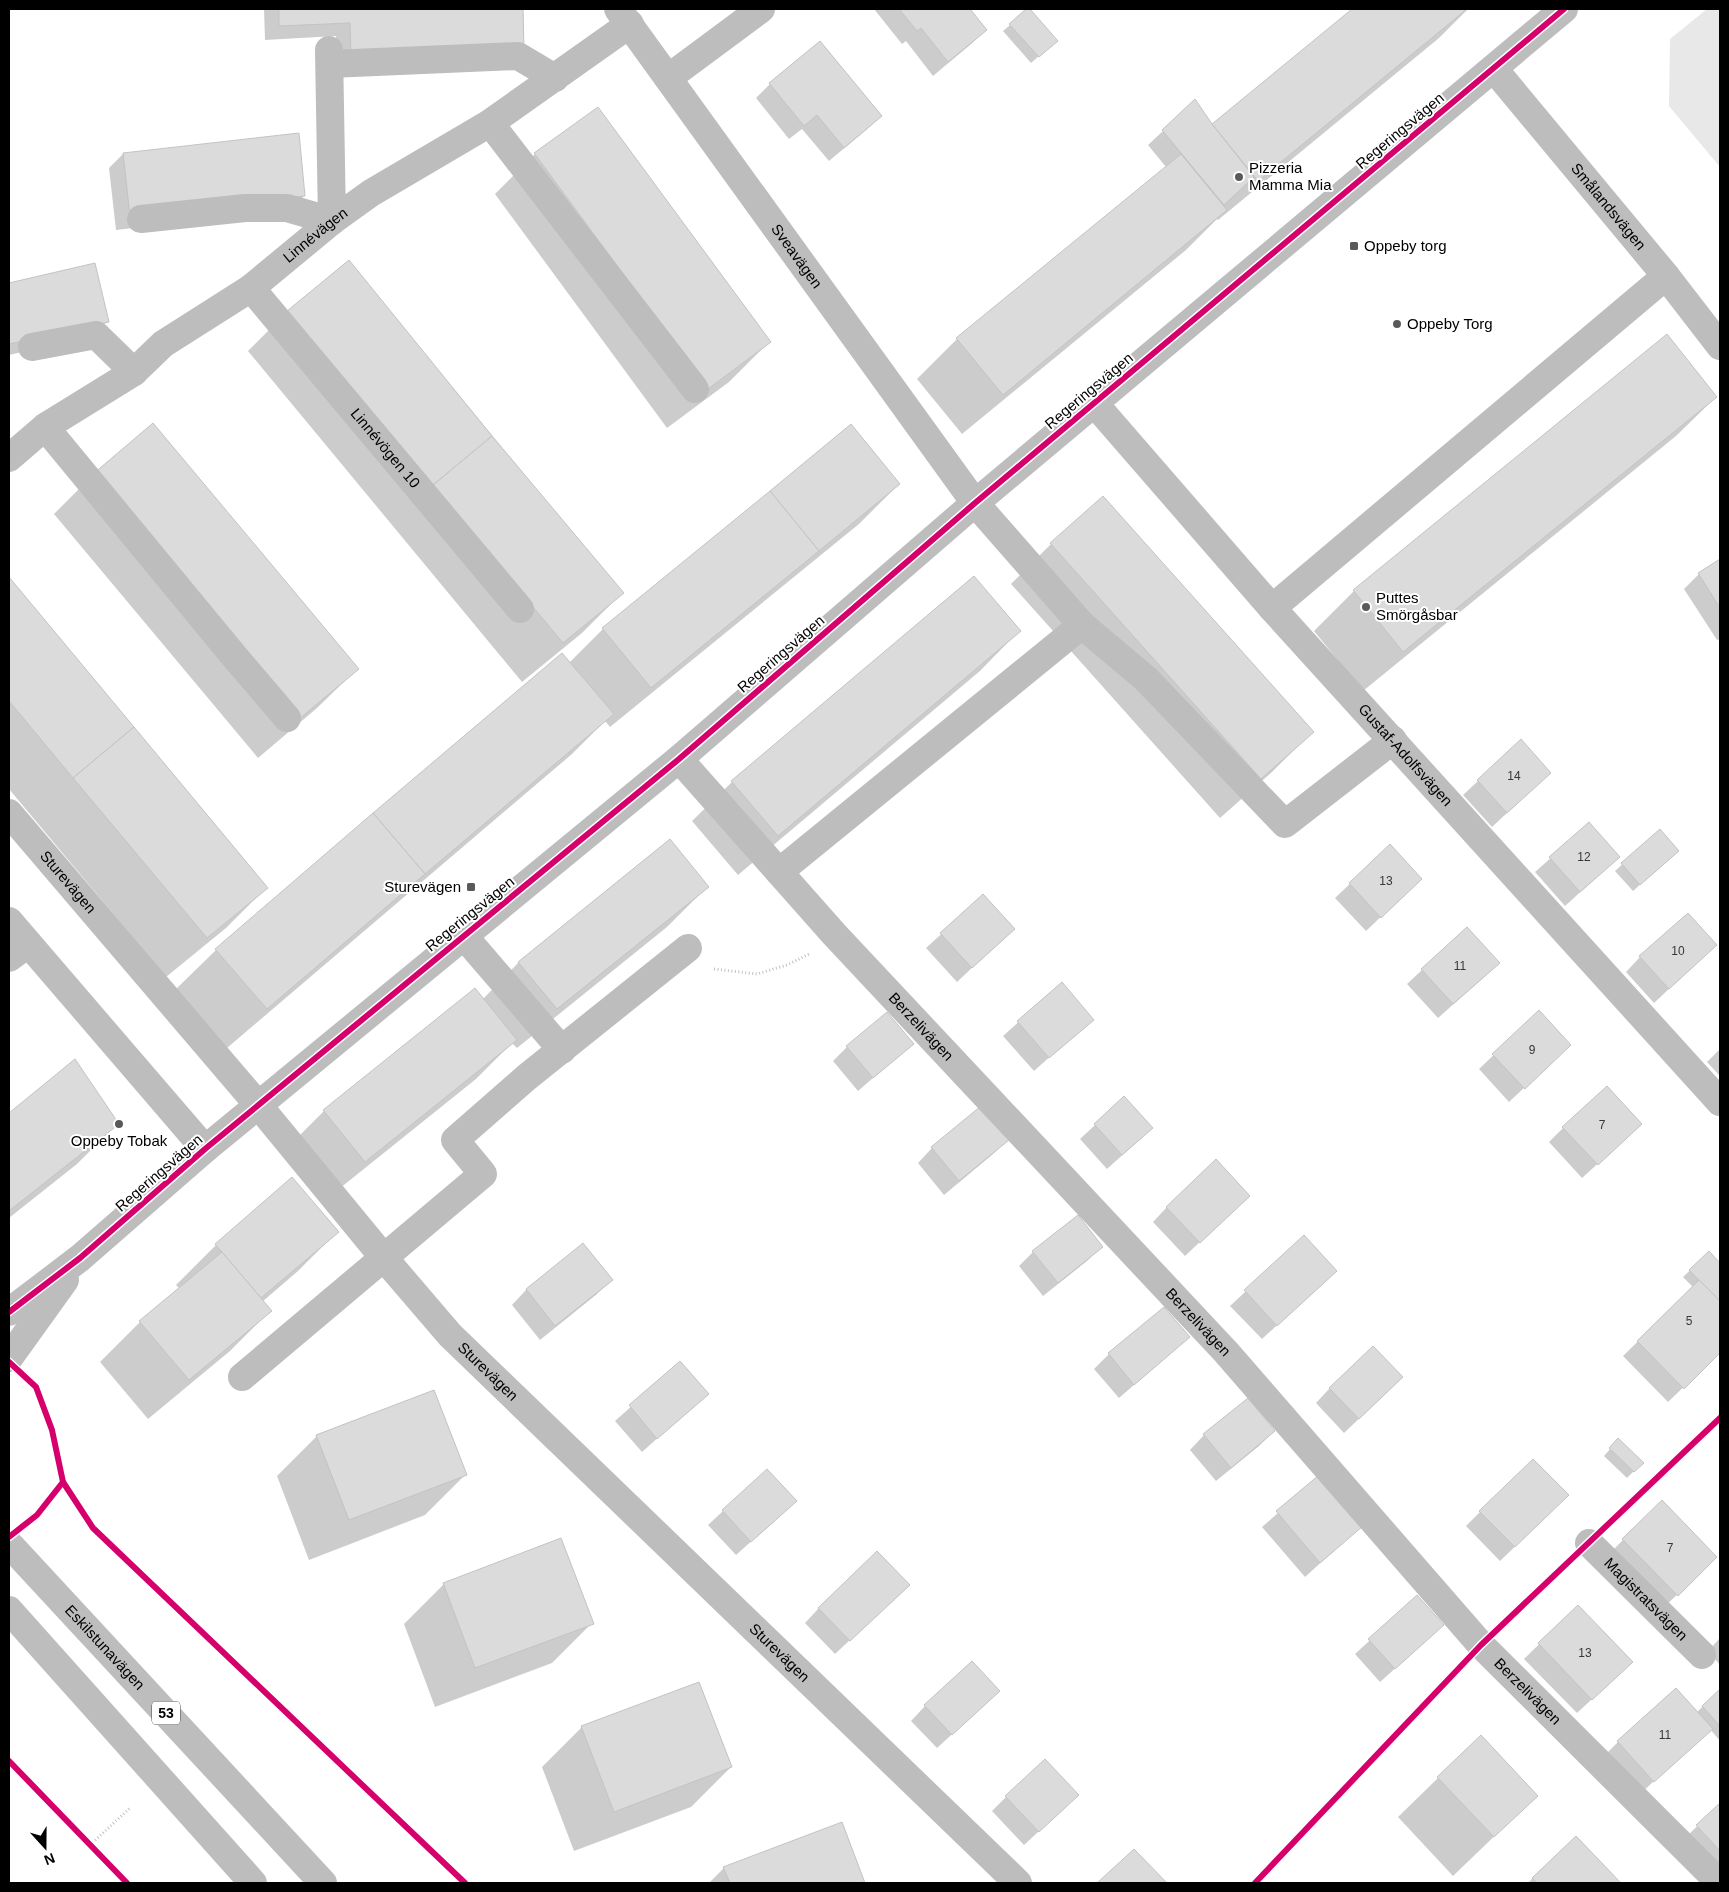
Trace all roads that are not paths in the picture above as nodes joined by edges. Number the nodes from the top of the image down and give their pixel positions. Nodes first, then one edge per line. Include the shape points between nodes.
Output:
1 (761, 9) edge
2 (1564, 9) edge
3 (624, 17) edge
4 (1534, 18) edge
5 (1494, 69) junction
6 (555, 78) junction
7 (668, 78) junction
8 (490, 123) junction
9 (141, 219) dead end
10 (332, 221) junction
11 (1666, 276) junction
12 (251, 288) junction
13 (1720, 346) edge
14 (32, 347) dead end
15 (134, 372) junction
16 (694, 389) dead end
17 (1094, 403) junction
18 (46, 427) junction
19 (9, 458) edge
20 (975, 503) junction
21 (1272, 608) junction
22 (520, 609) dead end
23 (1082, 625) junction
24 (287, 718) dead end
25 (1392, 740) junction
26 (680, 759) junction
27 (9, 813) edge
28 (779, 872) junction
29 (9, 921) edge
30 (463, 935) junction
31 (688, 948) road end
32 (19, 951) edge
33 (562, 1050) junction
34 (1720, 1102) edge
35 (258, 1106) junction
36 (205, 1149) junction
37 (80, 1258) junction
38 (384, 1258) junction
39 (9, 1312) edge
40 (9, 1358) edge
41 (242, 1377) dead end
42 (1589, 1543) dead end
43 (9, 1544) edge
44 (9, 1610) edge
45 (1702, 1655) dead end
46 (253, 1883) edge
47 (323, 1883) edge
48 (1018, 1883) edge
49 (1720, 1883) edge

1 - 7 street
2 - 4 street, Regeringsvägen
3 - 6 street, Linnévägen
3 - 7 street, Sveavägen
4 - 5 street, Regeringsvägen
5 - 11 street, Smålandsvägen
5 - 17 street, Regeringsvägen
6 - 8 street, Linnévägen
6 - 10 street via 518,56 329,57
7 - 20 street, Sveavägen
8 - 10 street, Linnévägen via 371,193
8 - 16 street
9 - 10 street via 245,208 287,208
10 - 12 street, Linnévägen
11 - 13 street, Smålandsvägen
11 - 21 street
12 - 15 street, Linnévägen via 163,344
12 - 22 street, Linnévögen 10
14 - 15 street via 96,335
15 - 18 street, Linnévägen
17 - 20 street, Regeringsvägen
17 - 21 street, Gustaf-Adolfsvägen
18 - 19 street, Linnévägen
18 - 24 street
20 - 23 street, Sveavägen
20 - 26 street, Regeringsvägen
21 - 25 street, Gustaf-Adolfsvägen
23 - 25 street, Sveavägen via 1146,679 1285,824
23 - 28 street
25 - 34 street, Gustaf-Adolfsvägen
26 - 28 street, Berzelivägen
26 - 30 street, Regeringsvägen
27 - 35 street, Sturevägen
28 - 49 street, Berzelivägen via 1226,1352 1481,1646
29 - 32 street
30 - 33 street
30 - 35 street, Regeringsvägen
31 - 33 street
32 - 36 street
33 - 38 street via 455,1140 484,1174
35 - 36 street, Regeringsvägen
35 - 38 street, Sturevägen
36 - 37 street, Regeringsvägen
37 - 39 street, Regeringsvägen
37 - 40 street, Regeringsvägen
38 - 41 street
38 - 48 street, Sturevägen via 450,1335
42 - 45 street, Magistratsvägen
43 - 47 street, Eskilstunavägen / 53
44 - 46 street

